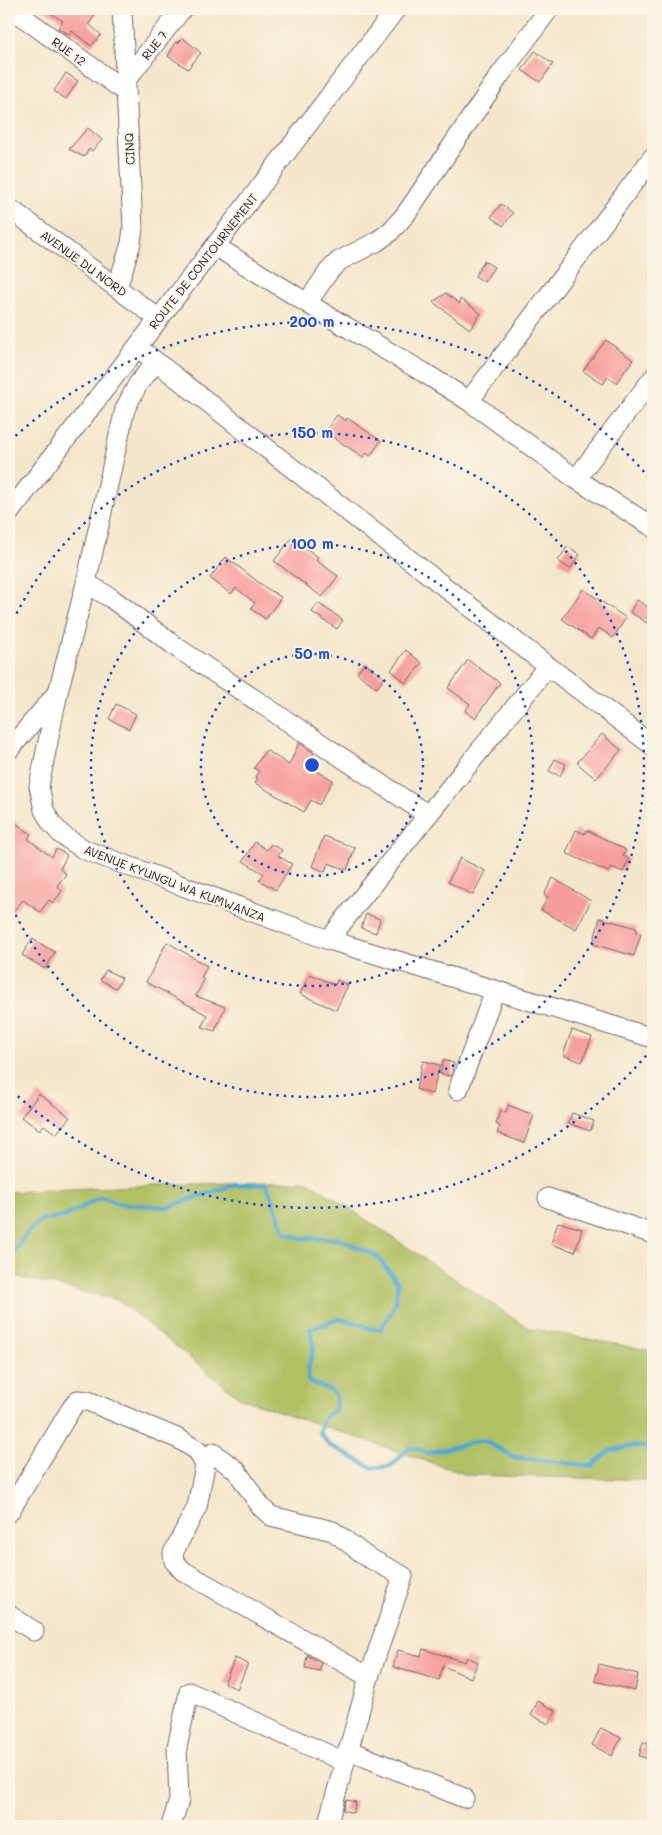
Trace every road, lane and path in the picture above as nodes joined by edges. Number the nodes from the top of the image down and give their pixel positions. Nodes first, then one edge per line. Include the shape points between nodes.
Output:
1 (12, 9) edge
2 (122, 9) edge
3 (182, 9) edge
4 (396, 9) edge
5 (549, 9) edge
6 (126, 86) junction
7 (653, 157) edge
8 (9, 208) edge
9 (215, 246) junction
10 (117, 288) junction
11 (307, 303) junction
12 (159, 319) junction
13 (137, 347) junction
14 (156, 362) junction
15 (653, 378) edge
16 (469, 401) junction
17 (576, 478) junction
18 (9, 512) edge
19 (653, 527) edge
20 (86, 583) junction
21 (548, 666) junction
22 (58, 692) junction
23 (653, 746) edge
24 (9, 750) edge
25 (428, 816) junction
26 (329, 940) junction
27 (495, 990) junction
28 (653, 1038) edge
29 (458, 1090) dead end
30 (548, 1198) dead end
31 (653, 1234) edge
32 (213, 1453) dead end
33 (9, 1512) edge
34 (9, 1615) edge
35 (34, 1631) dead end
36 (368, 1677) junction
37 (347, 1756) junction
38 (464, 1798) dead end
39 (329, 1825) edge
40 (171, 1826) edge

1 - 6 street, RUE 12
2 - 6 street, CINQ
3 - 6 street, RUE 7
4 - 9 street, ROUTE DE CONTOURNEMENT
5 - 11 street via 406,214 389,233 339,261 328,271
6 - 10 street, CINQ via 133,228
7 - 16 street
8 - 10 street, AVENUE DU NORD
9 - 11 street
9 - 12 street, ROUTE DE CONTOURNEMENT
10 - 12 street, AVENUE DU NORD
11 - 16 street
12 - 13 street, ROUTE DE CONTOURNEMENT
13 - 14 street
13 - 18 street, ROUTE DE CONTOURNEMENT
14 - 20 street, AVENUE KYUNGU WA KUMWANZA via 138,384 125,409
14 - 21 street
15 - 17 street
16 - 17 street
17 - 19 street
20 - 22 street, AVENUE KYUNGU WA KUMWANZA
20 - 25 street
21 - 23 street
21 - 25 street
22 - 24 street
22 - 26 street, AVENUE KYUNGU WA KUMWANZA via 40,786 44,810 62,835 85,850
25 - 26 street
26 - 27 street, AVENUE KYUNGU WA KUMWANZA
27 - 28 street, AVENUE KYUNGU WA KUMWANZA
27 - 29 street
30 - 31 street
32 - 36 street via 236,1470 271,1516 333,1531 367,1557 403,1576
33 - 36 street via 78,1400 88,1401 179,1439 198,1451 205,1464 197,1507 173,1553 174,1561 184,1571
34 - 35 street
36 - 37 street
37 - 38 street
37 - 39 street
37 - 40 street via 189,1692 177,1747 179,1800

